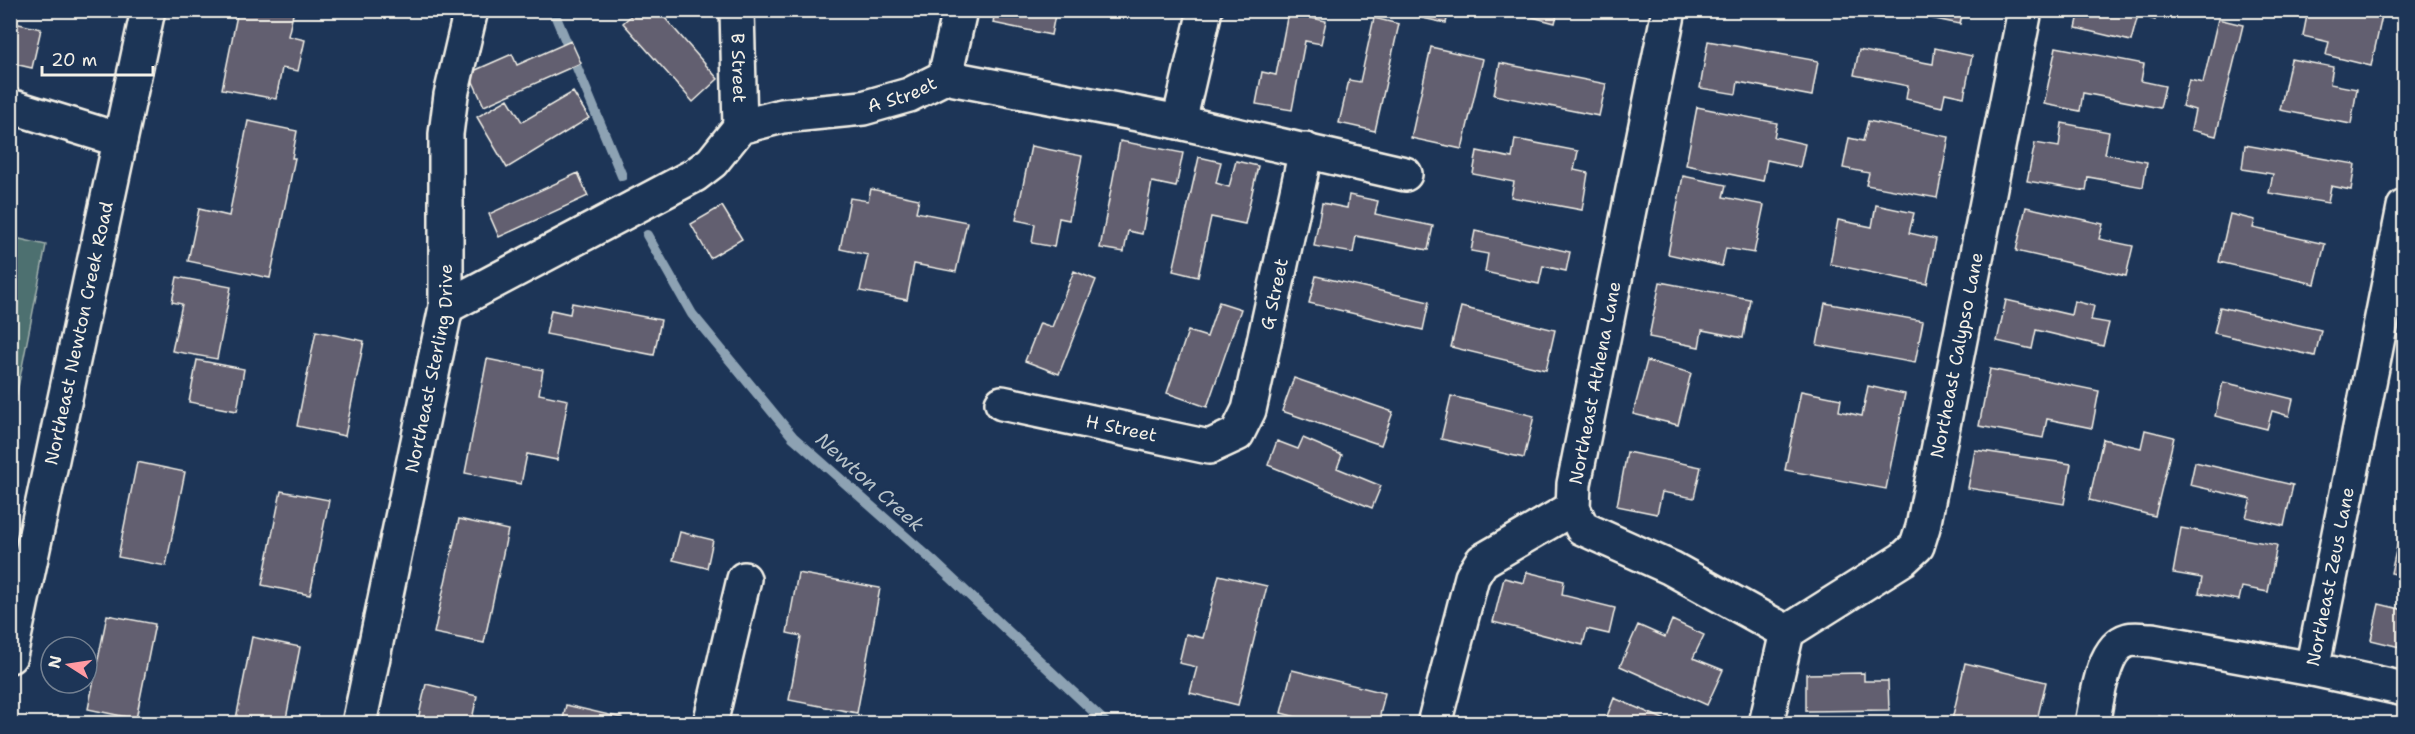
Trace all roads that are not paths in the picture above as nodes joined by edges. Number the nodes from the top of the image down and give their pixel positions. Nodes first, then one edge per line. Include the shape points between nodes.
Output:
1 (148, 10) edge
2 (471, 10) edge
3 (737, 10) edge
4 (960, 10) edge
5 (1205, 10) edge
6 (1669, 10) edge
7 (2025, 10) edge
8 (945, 77) junction
9 (10, 106) edge
10 (1179, 122) junction
11 (740, 127) junction
12 (120, 140) junction
13 (1306, 150) junction
14 (1405, 174) dead end
15 (2404, 207) edge
16 (446, 307) junction
17 (1002, 404) dead end
18 (1238, 434) joint
19 (1572, 508) junction
20 (744, 579) dead end
21 (1787, 632) junction
22 (10, 656) edge
23 (2312, 669) junction
24 (2404, 689) edge
25 (359, 723) edge
26 (710, 723) edge
27 (1434, 723) edge
28 (1766, 723) edge
29 (2092, 723) edge

1 - 12 street, Northeast Newton Creek Road
2 - 16 street, Northeast Sterling Drive via 446,134
3 - 11 street, B Street
4 - 8 street
5 - 10 street
6 - 19 street, Northeast Athena Lane
7 - 21 street, Northeast Calypso Lane via 1917,546 1903,559
8 - 10 street, A Street
8 - 11 street, A Street via 909,94 863,108 782,116
9 - 12 street
10 - 13 street, A Street
11 - 16 street via 712,162 695,175
12 - 22 street, Northeast Newton Creek Road
13 - 14 street, A Street
13 - 18 street, G Street via 1250,410
15 - 23 street, Northeast Zeus Lane
16 - 25 street, Northeast Sterling Drive
17 - 18 street, H Street via 1209,447
19 - 21 street, Northeast Athena Lane via 1581,528 1671,568
19 - 27 street via 1482,561 1472,577
20 - 26 street
21 - 28 street
23 - 24 street
23 - 29 street, Northeast Zeus Lane via 2152,640 2128,640 2113,651 2103,671

